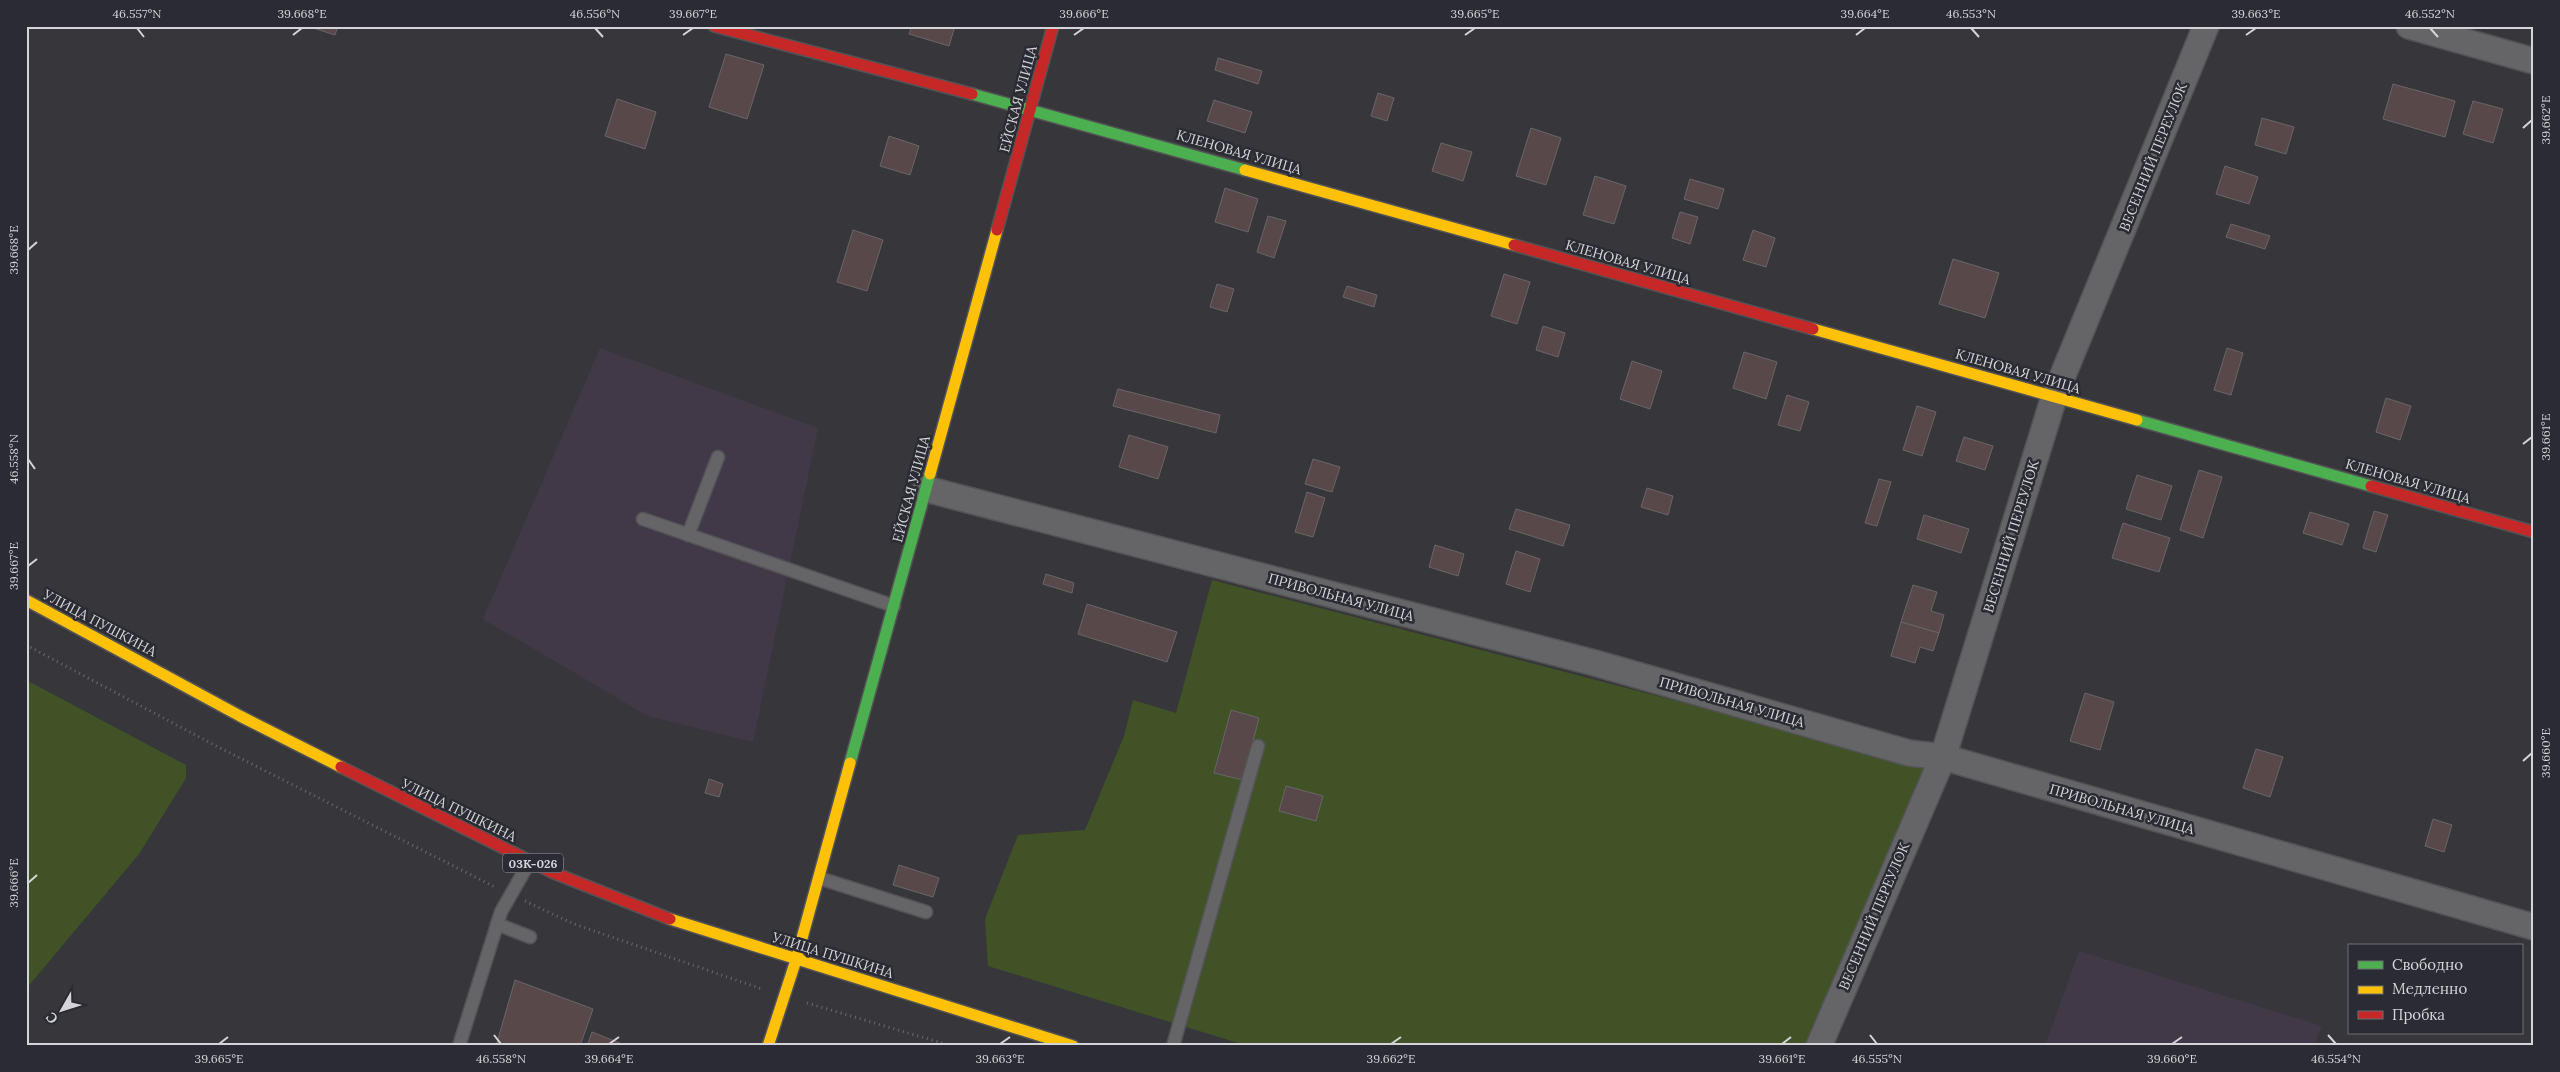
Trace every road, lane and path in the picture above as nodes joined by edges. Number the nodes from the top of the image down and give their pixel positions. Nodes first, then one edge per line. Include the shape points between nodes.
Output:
1 (714, 26) edge
2 (1053, 26) edge
3 (2206, 26) edge
4 (2409, 26) edge
5 (2534, 61) edge
6 (1030, 109) junction
7 (2054, 397) junction
8 (718, 457) dead end
9 (926, 489) junction
10 (643, 520) dead end
11 (2534, 532) edge
12 (688, 535) junction
13 (26, 600) edge
14 (894, 606) junction
15 (1258, 746) dead end
16 (1943, 757) junction
17 (530, 861) junction
18 (819, 878) junction
19 (926, 912) dead end
20 (498, 924) junction
21 (2534, 927) edge
22 (530, 937) dead end
23 (796, 960) junction
24 (459, 1046) edge
25 (768, 1046) edge
26 (1073, 1046) edge
27 (1173, 1046) edge
28 (1819, 1046) edge

1 - 6 street, КЛЕНОВАЯ УЛИЦА
2 - 6 street, ЕЙСКАЯ УЛИЦА
3 - 7 street, ВЕСЕННИЙ ПЕРЕУЛОК
4 - 5 street
6 - 7 street, КЛЕНОВАЯ УЛИЦА
6 - 9 street, ЕЙСКАЯ УЛИЦА
7 - 11 street, КЛЕНОВАЯ УЛИЦА
7 - 16 street, ВЕСЕННИЙ ПЕРЕУЛОК
8 - 12 lane
9 - 14 street, ЕЙСКАЯ УЛИЦА
9 - 16 street, ПРИВОЛЬНАЯ УЛИЦА via 1594,663 1909,753
10 - 12 lane
12 - 14 lane
13 - 17 street, УЛИЦА ПУШКИНА / 03К-026 via 240,716
14 - 18 street, ЕЙСКАЯ УЛИЦА
15 - 27 lane
16 - 21 street, ПРИВОЛЬНАЯ УЛИЦА
16 - 28 street, ВЕСЕННИЙ ПЕРЕУЛОК
17 - 20 lane via 501,912
17 - 23 street, УЛИЦА ПУШКИНА / 03К-026 via 654,914
18 - 19 lane
18 - 23 street, ЕЙСКАЯ УЛИЦА
20 - 22 lane
20 - 24 lane
23 - 25 street, ЕЙСКАЯ УЛИЦА
23 - 26 street, УЛИЦА ПУШКИНА / 03К-026

